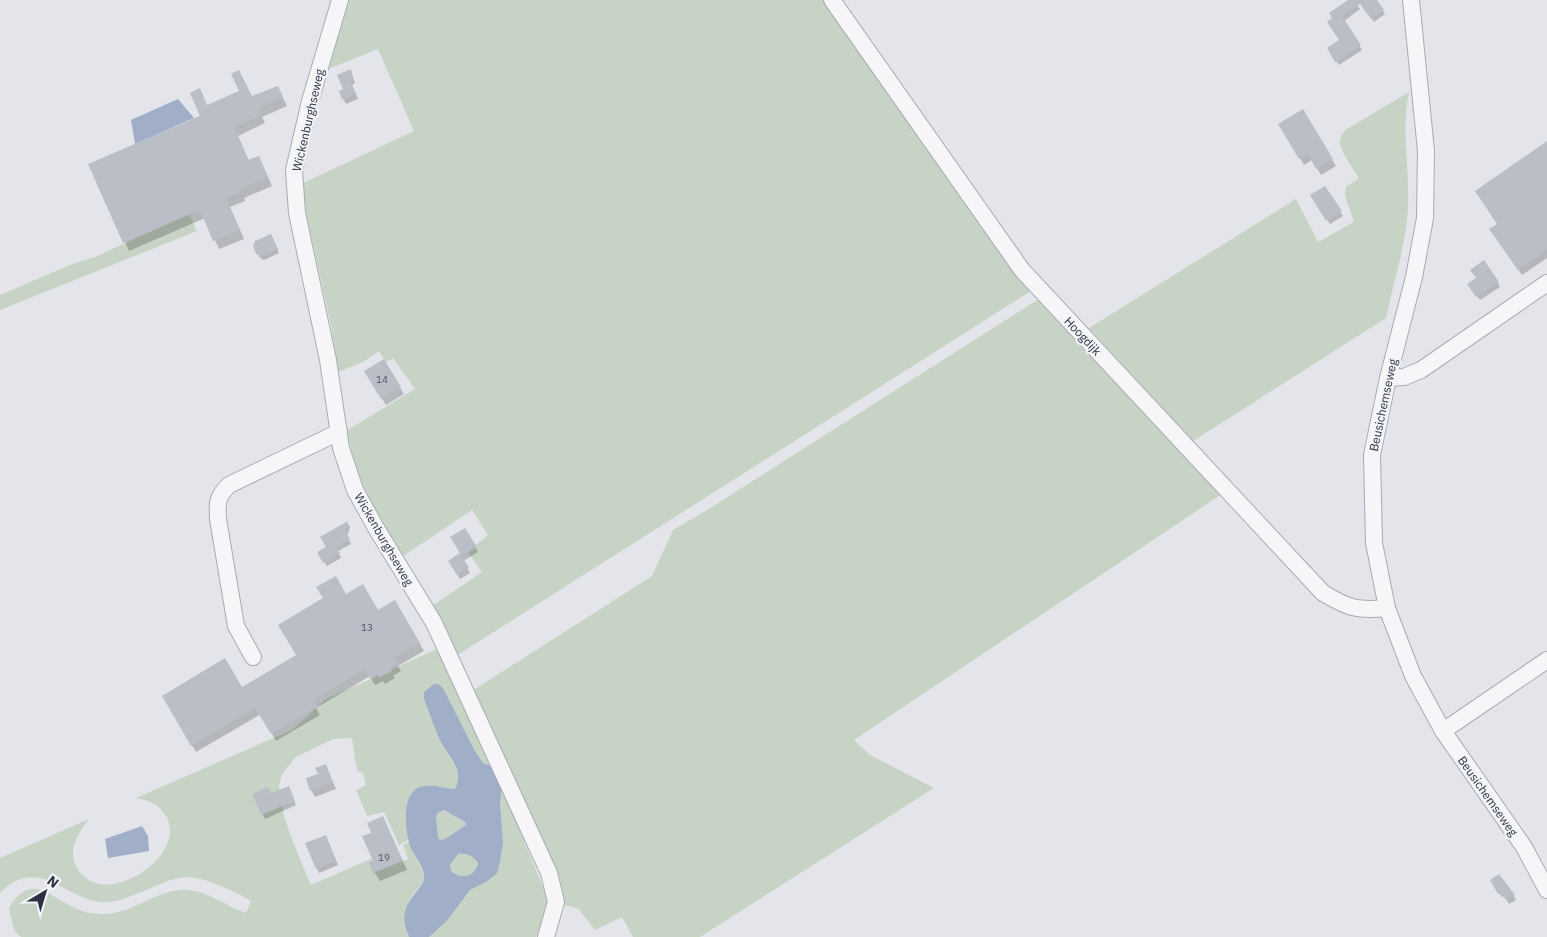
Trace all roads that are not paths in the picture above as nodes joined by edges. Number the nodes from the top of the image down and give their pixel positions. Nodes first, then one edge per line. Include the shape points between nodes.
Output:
1 (340, 0) edge
2 (832, 0) edge
3 (1412, 0) edge
4 (1547, 283) edge
5 (1388, 378) junction
6 (339, 432) junction
7 (1387, 608) junction
8 (253, 656) dead end
9 (1547, 660) edge
10 (1443, 730) junction
11 (1547, 890) edge
12 (546, 937) edge

1 - 6 street, Wickenburghseweg via 310,101 294,170 297,213 321,322
2 - 7 street, Hoogdijk via 1022,270 1323,593 1345,606 1366,610
3 - 5 street, Beusichemseweg via 1426,151 1425,218 1414,277
4 - 5 street via 1421,370 1404,377
5 - 7 street, Beusichemseweg via 1372,455 1374,543
6 - 8 street via 230,485 217,501 236,626
6 - 12 street, Wickenburghseweg via 355,490 434,623 549,873 556,902
7 - 10 street, Beusichemseweg via 1413,676
9 - 10 street
10 - 11 street, Beusichemseweg via 1524,847

